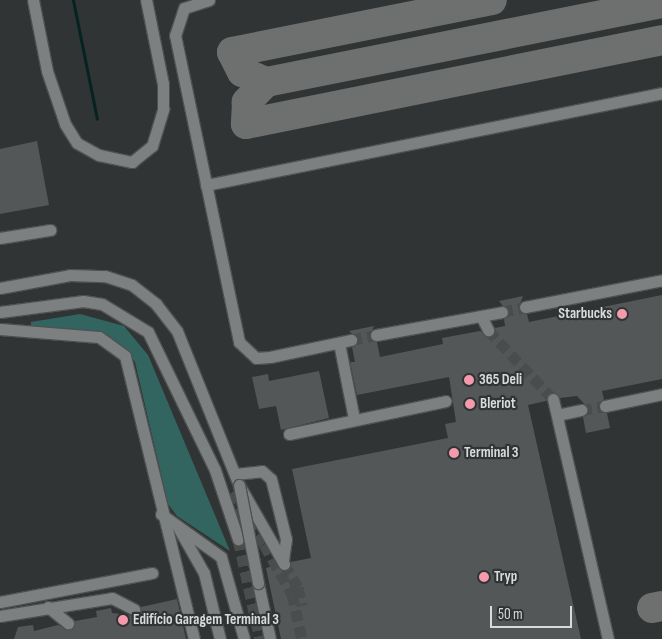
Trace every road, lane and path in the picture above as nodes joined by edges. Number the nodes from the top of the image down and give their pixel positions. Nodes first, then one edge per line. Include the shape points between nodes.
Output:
1 (34, 0) edge
2 (146, 0) edge
3 (209, 0) edge
4 (662, 93) edge
5 (206, 185) junction
6 (50, 230) dead end
7 (0, 238) edge
8 (662, 280) edge
9 (0, 288) edge
10 (525, 308) tunnel mouth
11 (0, 312) edge
12 (502, 312) tunnel mouth
13 (481, 316) junction
14 (0, 329) edge
15 (488, 330) tunnel mouth
16 (376, 335) tunnel mouth
17 (351, 340) tunnel mouth
18 (339, 343) junction
19 (662, 394) edge
20 (553, 399) tunnel mouth
21 (446, 401) dead end
22 (605, 406) tunnel mouth
23 (581, 410) tunnel mouth
24 (557, 415) junction
25 (354, 419) junction
26 (289, 434) dead end
27 (215, 470) junction
28 (237, 480) junction
29 (229, 494) tunnel mouth
30 (161, 514) junction
31 (175, 524) junction
32 (238, 539) tunnel mouth
33 (152, 573) dead end
34 (0, 602) edge
35 (48, 607) junction
36 (134, 609) dead end
37 (0, 616) edge
38 (68, 623) dead end
39 (194, 639) edge
40 (220, 639) edge
41 (244, 639) edge
42 (270, 639) edge
43 (608, 639) edge

1 - 2 street via 47,71 65,124 77,142 108,158 132,162 152,146 163,109
3 - 5 street via 184,8 175,35
4 - 5 street
5 - 18 street via 239,342 245,352 270,357
6 - 7 street
8 - 10 street
9 - 28 street via 70,275 104,276 132,285 156,304 177,331
11 - 27 street via 83,301 117,309 133,319 160,349
12 - 13 street
13 - 15 street
13 - 16 street
14 - 30 street via 98,337 125,356 133,375
17 - 18 street
18 - 25 street
19 - 22 street
20 - 24 street
21 - 25 street
23 - 24 street
24 - 43 street
25 - 26 street
27 - 29 street
27 - 32 street
28 - 28 street via 283,562 286,539 271,479 262,471
28 - 42 street, bridge
30 - 31 street
30 - 39 street
31 - 40 street via 204,573
31 - 41 street via 217,552 227,566
33 - 34 street
35 - 36 street via 112,598
35 - 37 street
35 - 38 street

